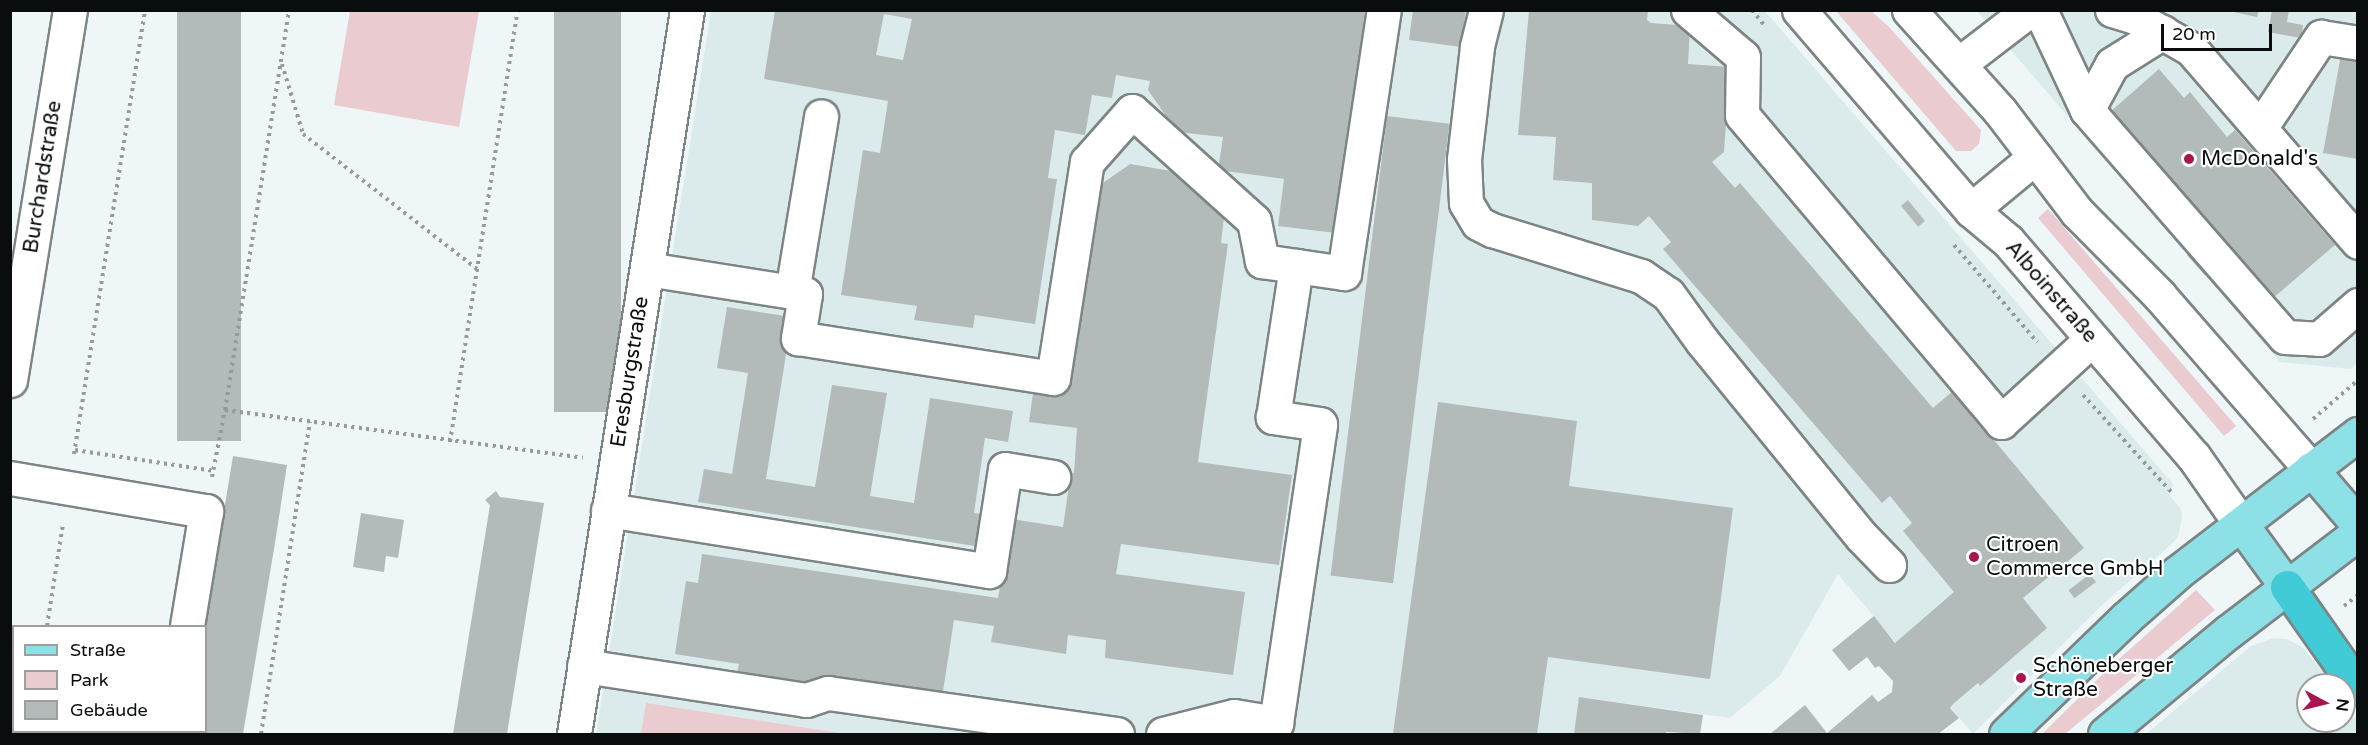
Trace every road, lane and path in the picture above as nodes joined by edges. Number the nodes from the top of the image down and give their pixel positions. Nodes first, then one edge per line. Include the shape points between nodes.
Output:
1 (70, 10) edge
2 (145, 10) edge
3 (289, 10) edge
4 (518, 10) edge
5 (687, 10) edge
6 (1384, 10) edge
7 (1486, 10) edge
8 (1688, 10) edge
9 (1752, 10) edge
10 (1799, 10) edge
11 (1909, 10) edge
12 (2029, 10) edge
13 (2040, 10) edge
14 (2112, 10) edge
15 (2163, 32) junction
16 (1771, 33) dead end
17 (2358, 43) edge
18 (281, 61) junction
19 (1959, 64) junction
20 (2087, 110) junction
21 (821, 117) dead end
22 (2260, 129) junction
23 (2035, 157) junction
24 (1971, 210) junction
25 (1948, 239) dead end
26 (2358, 243) edge
27 (1296, 266) junction
28 (647, 268) junction
29 (477, 269) junction
30 (792, 292) junction
31 (2358, 305) edge
32 (2092, 339) junction
33 (2060, 368) junction
34 (10, 380) edge
35 (2358, 380) edge
36 (2336, 398) dead end
37 (225, 410) junction
38 (310, 422) junction
39 (2358, 434) edge
40 (450, 442) junction
41 (75, 450) junction
42 (616, 464) junction
43 (2311, 470) junction
44 (1053, 477) dead end
45 (10, 478) edge
46 (69, 488) junction
47 (2169, 489) dead end
48 (608, 510) junction
49 (2241, 524) junction
50 (2358, 524) edge
51 (2358, 532) edge
52 (1889, 565) dead end
53 (2287, 587) junction
54 (2358, 595) edge
55 (2336, 612) dead end
56 (46, 625) edge
57 (187, 625) edge
58 (584, 666) junction
59 (2358, 688) edge
60 (261, 735) edge
61 (574, 735) edge
62 (1118, 735) edge
63 (1163, 735) edge
64 (2007, 735) edge
65 (2105, 735) edge

1 - 34 street, Burchardstraße
2 - 41 path
3 - 18 path
4 - 29 path
5 - 28 street, Eresburgstraße
6 - 27 street via 1344,273
7 - 52 street via 1477,47 1464,159 1466,203 1478,223 1641,276 1668,294 1702,341
8 - 33 street via 1743,57 1742,116 2001,422
9 - 16 path
10 - 24 street, Alboinstraße
11 - 19 street
12 - 19 street
13 - 20 street
14 - 15 street
15 - 20 street via 2112,64
15 - 22 street via 2191,49
17 - 22 street via 2321,37
18 - 29 path via 303,134
18 - 37 path
19 - 23 street
20 - 31 street via 2285,337 2319,339
21 - 30 street
22 - 26 street
23 - 24 street
23 - 43 street via 2078,212 2159,295
24 - 32 street, Alboinstraße via 2008,241
25 - 33 path
27 - 30 street via 1262,261 1254,221 1132,111 1087,162 1053,378 798,338 805,294
27 - 63 street via 1273,417 1320,424 1276,723 1234,716
28 - 30 street
28 - 42 street, Eresburgstraße
29 - 40 path
32 - 33 street
32 - 49 street, Alboinstraße via 2194,457
33 - 47 path
35 - 36 path
37 - 38 path
37 - 41 path via 214,471
38 - 40 path
38 - 60 path
39 - 43 main road
40 - 42 path
41 - 46 path
42 - 48 street, Eresburgstraße
43 - 49 main road
43 - 50 main road
44 - 48 street via 1005,469 989,571
45 - 46 street
46 - 56 path
46 - 57 street via 206,511
48 - 58 street, Eresburgstraße
49 - 53 main road, Alboinstraße
49 - 64 main road via 2126,618
51 - 53 main road
53 - 59 highway
53 - 65 main road
54 - 55 path
58 - 61 street, Eresburgstraße
58 - 62 street via 806,700 828,693

